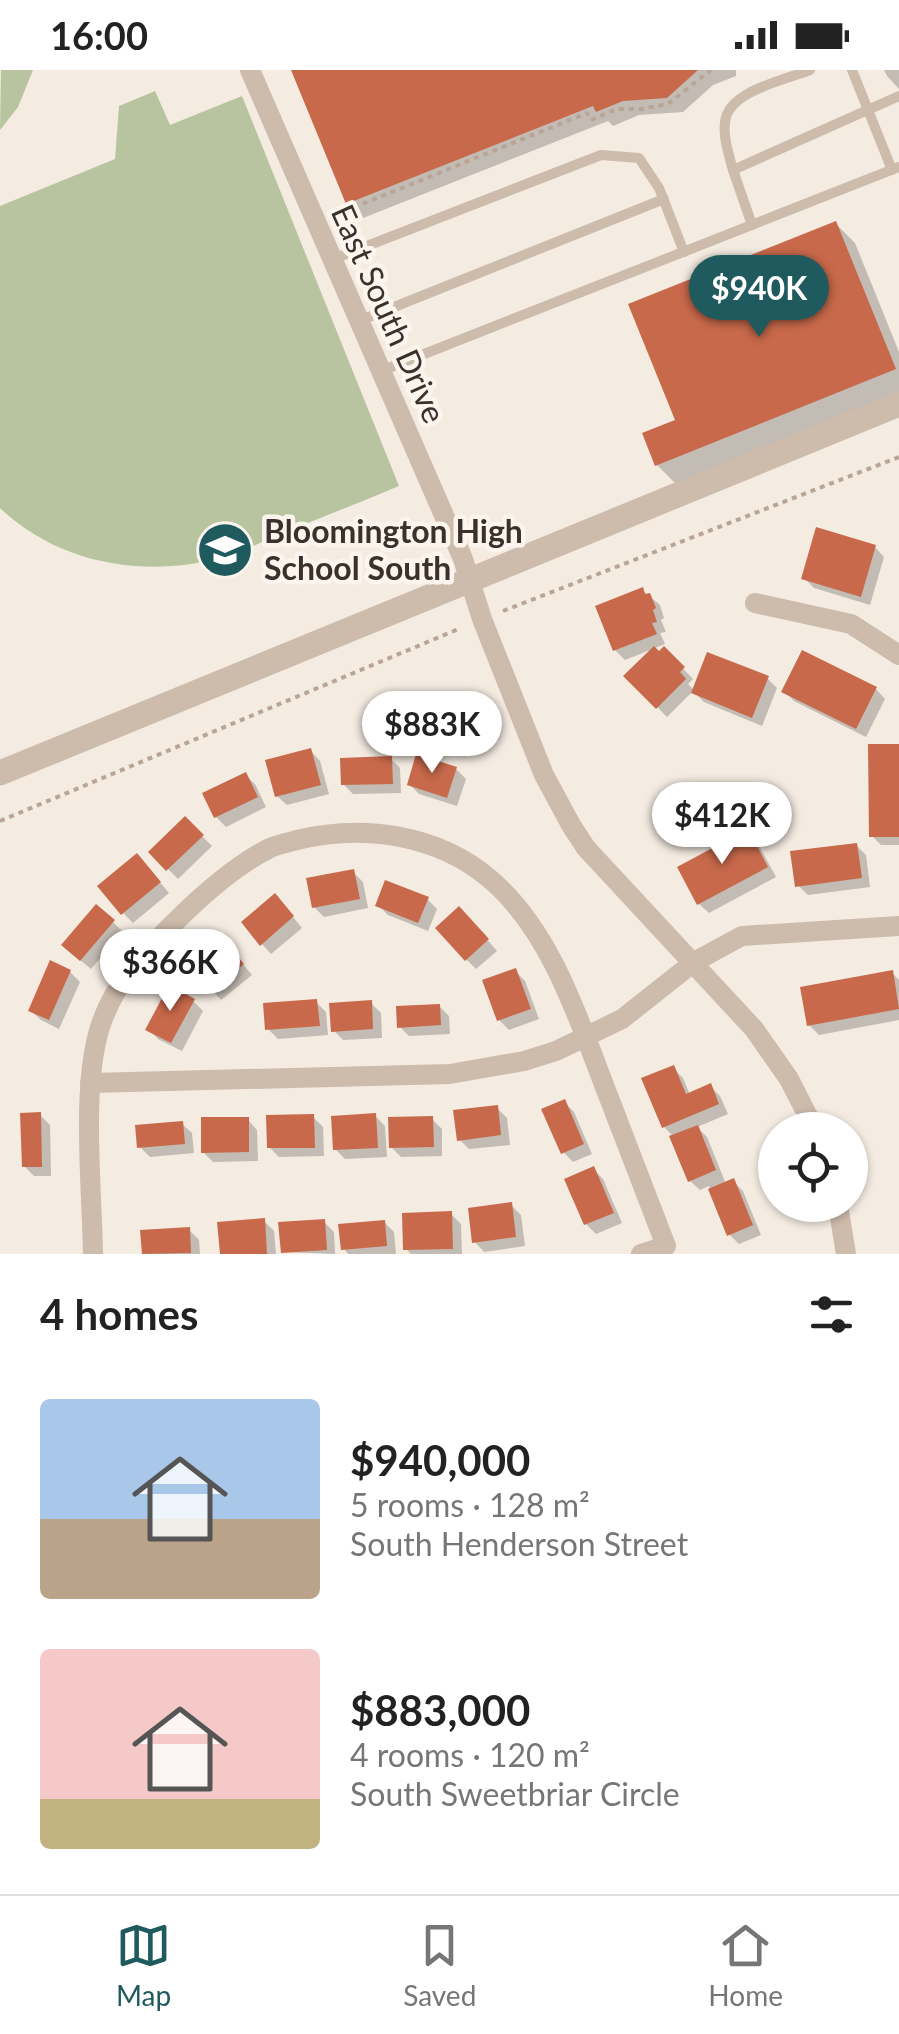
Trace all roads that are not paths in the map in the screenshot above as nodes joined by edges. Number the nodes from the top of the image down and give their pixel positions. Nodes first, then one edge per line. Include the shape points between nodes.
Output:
1 (250, 70) edge
2 (810, 70) edge
3 (852, 70) edge
4 (899, 96) edge
5 (868, 110) junction
6 (895, 168) edge
7 (732, 170) junction
8 (664, 199) junction
9 (752, 225) junction
10 (684, 252) junction
11 (331, 260) junction
12 (359, 322) junction
13 (381, 371) junction
14 (899, 404) edge
15 (469, 582) junction
16 (755, 602) dead end
17 (899, 655) edge
18 (0, 774) edge
19 (899, 926) edge
20 (694, 962) junction
21 (585, 1038) junction
22 (90, 1084) junction
23 (805, 1112) edge
24 (841, 1222) edge
25 (93, 1254) edge
26 (641, 1254) edge
27 (846, 1254) edge

1 - 11 street, East South Drive
2 - 7 lane via 737,100 725,117
3 - 5 lane
4 - 5 lane
5 - 6 lane
5 - 7 lane
6 - 9 lane
7 - 9 lane
8 - 10 lane
8 - 11 lane via 639,158 601,155
8 - 12 lane
9 - 10 lane
10 - 13 lane
11 - 12 street, East South Drive
12 - 13 street, East South Drive
13 - 15 street, East South Drive
14 - 15 street
15 - 18 street
15 - 20 street, East South Drive via 544,775 571,826
16 - 17 street via 851,624
19 - 20 street via 742,936
20 - 21 street via 622,1019
20 - 23 street, East South Drive via 776,1059
21 - 22 street via 524,1061 450,1074
21 - 22 street via 528,921 491,880 452,853 404,837 331,832 270,848 206,892 145,952 116,987 99,1030
21 - 26 street via 666,1246
22 - 25 street
24 - 27 street

